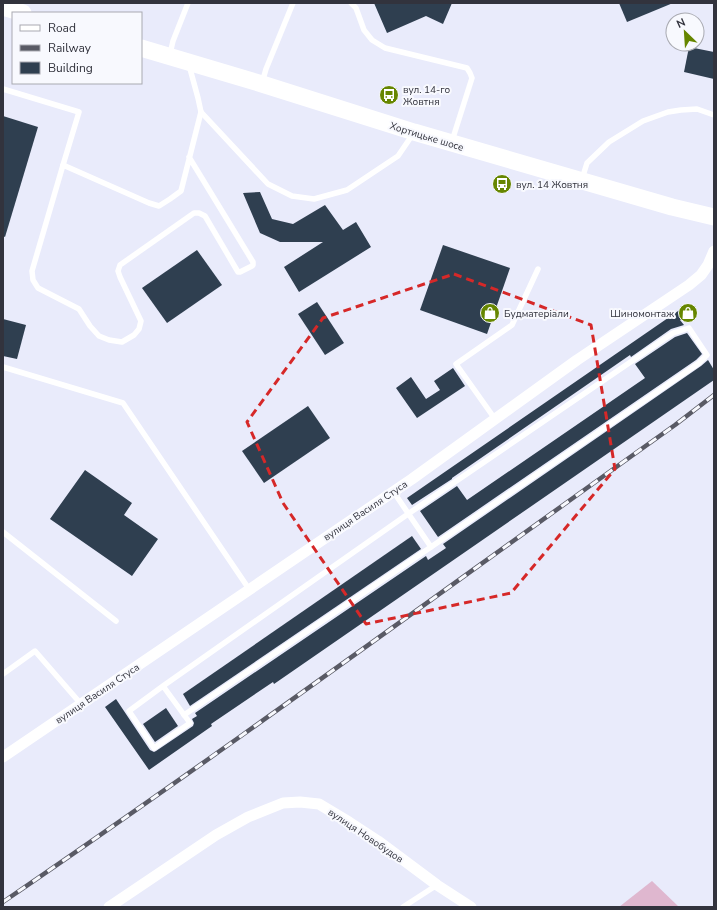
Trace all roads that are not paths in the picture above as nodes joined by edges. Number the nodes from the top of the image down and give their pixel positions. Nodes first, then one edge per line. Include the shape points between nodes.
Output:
1 (188, 3) edge
2 (293, 3) edge
3 (351, 3) edge
4 (3, 7) edge
5 (20, 12) edge
6 (142, 48) edge
7 (170, 56) junction
8 (188, 62) junction
9 (262, 84) junction
10 (3, 89) edge
11 (201, 112) junction
12 (714, 115) edge
13 (414, 132) junction
14 (451, 143) junction
15 (189, 157) junction
16 (63, 166) junction
17 (581, 181) junction
18 (714, 217) edge
19 (714, 251) edge
20 (538, 269) dead end
21 (3, 367) edge
22 (495, 419) junction
23 (393, 491) junction
24 (408, 514) junction
25 (3, 532) edge
26 (431, 547) junction
27 (249, 589) junction
28 (116, 621) dead end
29 (3, 674) edge
30 (163, 686) junction
31 (81, 704) junction
32 (184, 715) junction
33 (3, 757) edge
34 (437, 885) junction
35 (109, 907) edge
36 (403, 907) edge
37 (470, 907) edge

1 - 7 lane
2 - 9 lane
3 - 14 lane via 356,8 364,30 372,40 385,48 467,68 470,72 472,78
4 - 5 main road
6 - 7 main road, Хортицьке шосе
7 - 8 main road, Хортицьке шосе
8 - 9 main road, Хортицьке шосе
8 - 11 lane
9 - 13 main road, Хортицьке шосе
10 - 16 lane via 79,112
11 - 13 lane via 268,184 292,196 314,199 347,190 398,156
11 - 15 lane
12 - 17 lane via 697,109 681,110 643,121 609,142 587,164
13 - 14 main road, Хортицьке шосе
14 - 17 main road, Хортицьке шосе
15 - 16 lane via 181,191 159,206
15 - 16 lane via 253,265 238,272 205,216 194,213 120,265 118,271 141,321 134,335 122,342 99,336 79,309 38,288 33,280 32,271
17 - 18 main road, Хортицьке шосе
19 - 22 street, вулиця Василя Стуса via 701,275 689,285
20 - 22 lane via 512,325 456,364
21 - 27 lane via 123,403
22 - 23 street, вулиця Василя Стуса
23 - 24 lane
23 - 27 street, вулиця Василя Стуса
24 - 26 lane
24 - 26 lane via 673,333 689,328 707,355 699,363
24 - 30 lane
25 - 28 lane
26 - 32 lane
27 - 31 street, вулиця Василя Стуса
29 - 31 lane via 35,651
30 - 32 lane
30 - 32 lane via 129,711 154,748 190,724
31 - 33 street, вулиця Василя Стуса
34 - 35 street, вулиця Новобудов via 378,841 319,804 283,803 248,817 216,835
34 - 36 lane
34 - 37 street, вулиця Новобудов

